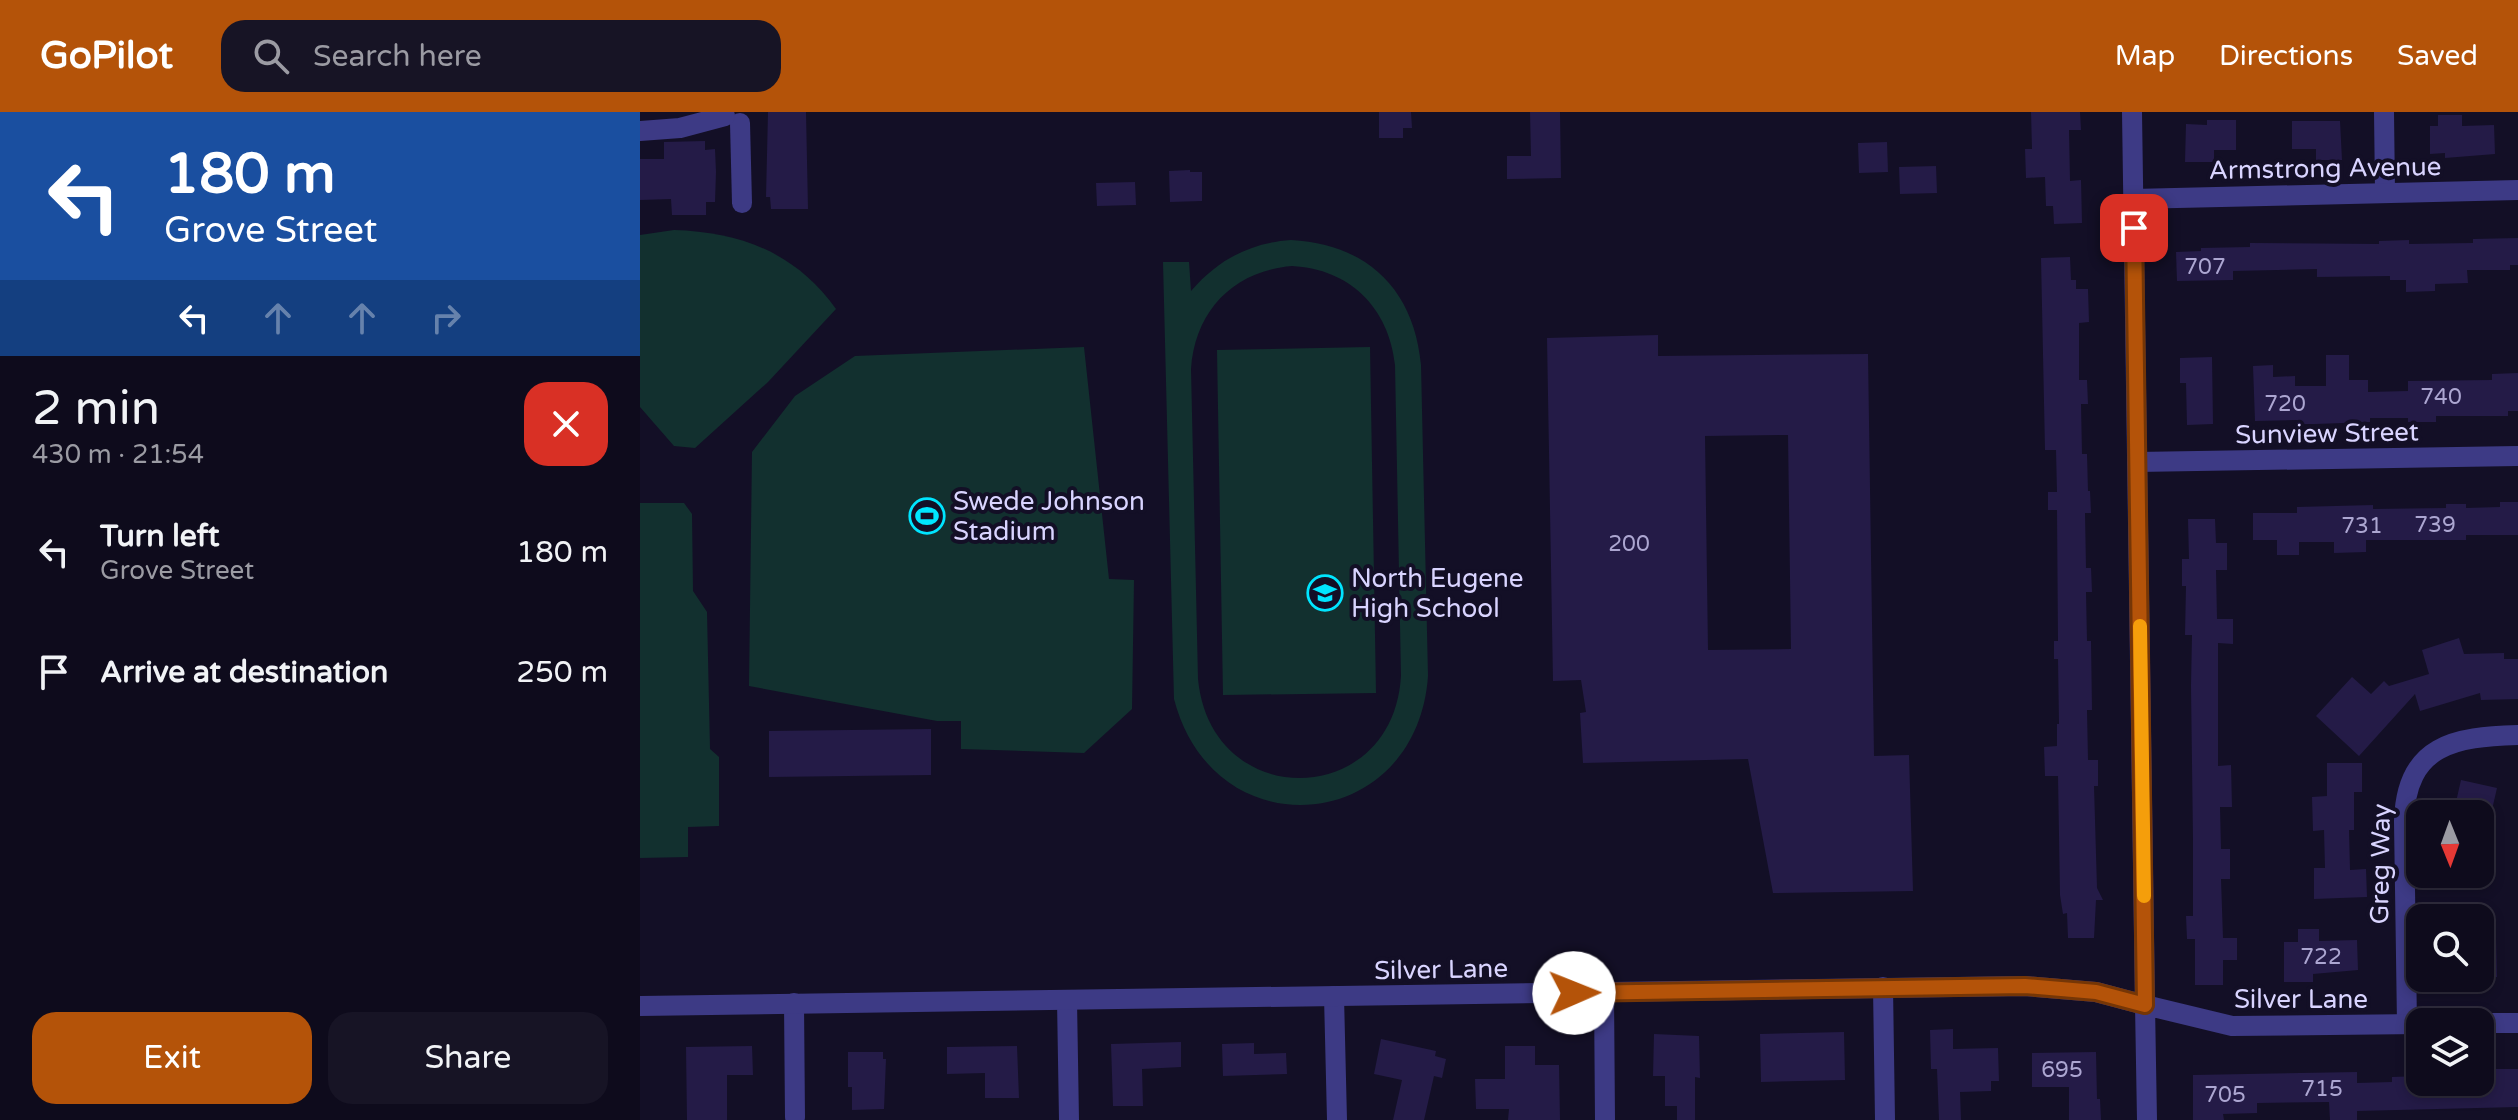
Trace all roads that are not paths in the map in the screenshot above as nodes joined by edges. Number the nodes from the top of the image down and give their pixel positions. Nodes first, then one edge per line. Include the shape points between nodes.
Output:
1 (2132, 112) edge
2 (2384, 112) edge
3 (737, 119) edge
4 (640, 131) edge
5 (2518, 190) edge
6 (2385, 192) junction
7 (2133, 199) junction
8 (742, 203) dead end
9 (2518, 456) edge
10 (2137, 462) junction
11 (2518, 735) edge
12 (1883, 987) junction
13 (1604, 993) junction
14 (1334, 996) junction
15 (1067, 1000) junction
16 (794, 1003) junction
17 (2145, 1005) junction
18 (640, 1006) edge
19 (2412, 1008) edge
20 (2494, 1023) edge
21 (2518, 1023) edge
22 (2406, 1024) edge
23 (795, 1117) dead end
24 (1069, 1120) edge
25 (1337, 1120) edge
26 (1605, 1120) edge
27 (1885, 1120) edge
28 (2147, 1120) edge

1 - 7 street
2 - 6 street
3 - 4 street
3 - 8 street
5 - 6 street, Armstrong Avenue
6 - 7 street, Armstrong Avenue
7 - 10 street
9 - 10 street, Sunview Street
10 - 17 street
11 - 19 street, Greg Way via 2448,743 2428,758 2407,791
12 - 13 street, Silver Lane
12 - 17 street, Silver Lane via 2060,987
12 - 27 street
13 - 14 street, Silver Lane
13 - 26 street
14 - 15 street, Silver Lane
14 - 25 street
15 - 16 street, Silver Lane
15 - 24 street
16 - 18 street, Silver Lane
16 - 23 street
17 - 22 street, Silver Lane via 2232,1026
17 - 28 street
20 - 21 street

